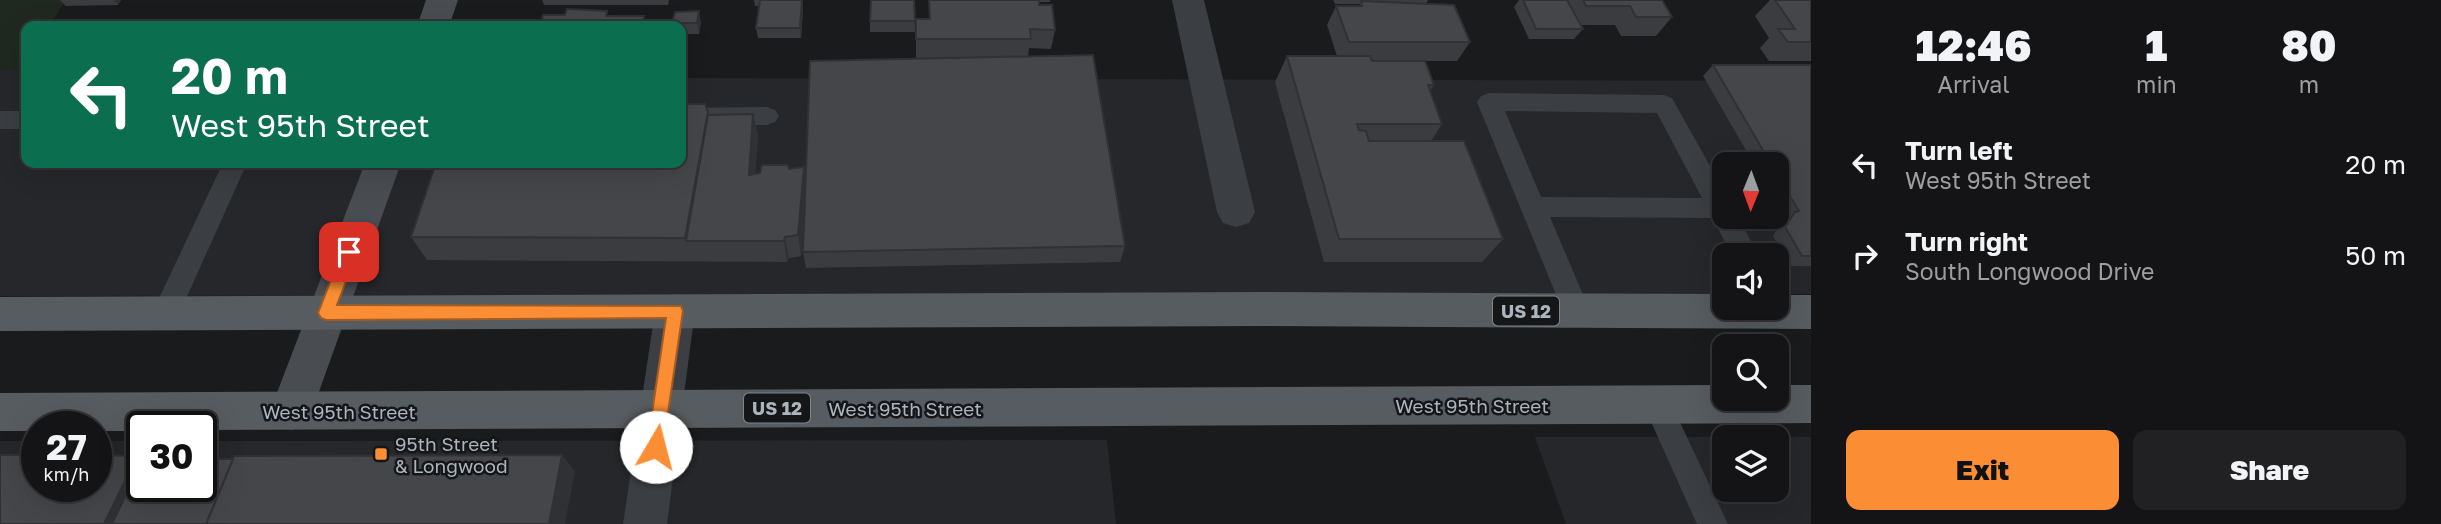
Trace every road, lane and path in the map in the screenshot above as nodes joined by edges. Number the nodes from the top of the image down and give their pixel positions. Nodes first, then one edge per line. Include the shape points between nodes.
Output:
1 (442, 0) edge
2 (1188, 0) edge
3 (435, 21) edge
4 (767, 116) dead end
5 (686, 117) edge
6 (0, 120) edge
7 (21, 120) edge
8 (233, 168) edge
9 (381, 168) edge
10 (1712, 193) edge
11 (1534, 207) junction
12 (1236, 212) dead end
13 (1712, 213) edge
14 (675, 311) junction
15 (1576, 311) junction
16 (1712, 311) edge
17 (166, 313) junction
18 (326, 313) junction
19 (0, 314) edge
20 (1657, 404) junction
21 (1811, 404) edge
22 (661, 409) junction
23 (291, 411) junction
24 (0, 412) edge
25 (645, 524) edge
26 (1713, 524) edge

1 - 3 street
2 - 12 street
4 - 5 lane
6 - 7 lane
8 - 17 lane
9 - 18 street
10 - 11 lane via 1664,104 1489,102
11 - 13 lane
11 - 15 lane
14 - 15 main road, US 12
14 - 18 main road, US 12
14 - 22 street
15 - 16 main road, US 12
17 - 18 main road, US 12
17 - 19 main road, US 12
18 - 23 street
20 - 21 main road, West 95th Street / US 12
20 - 22 main road, West 95th Street / US 12
20 - 26 lane
22 - 23 main road, West 95th Street / US 12
22 - 25 street
23 - 24 main road, West 95th Street / US 12

